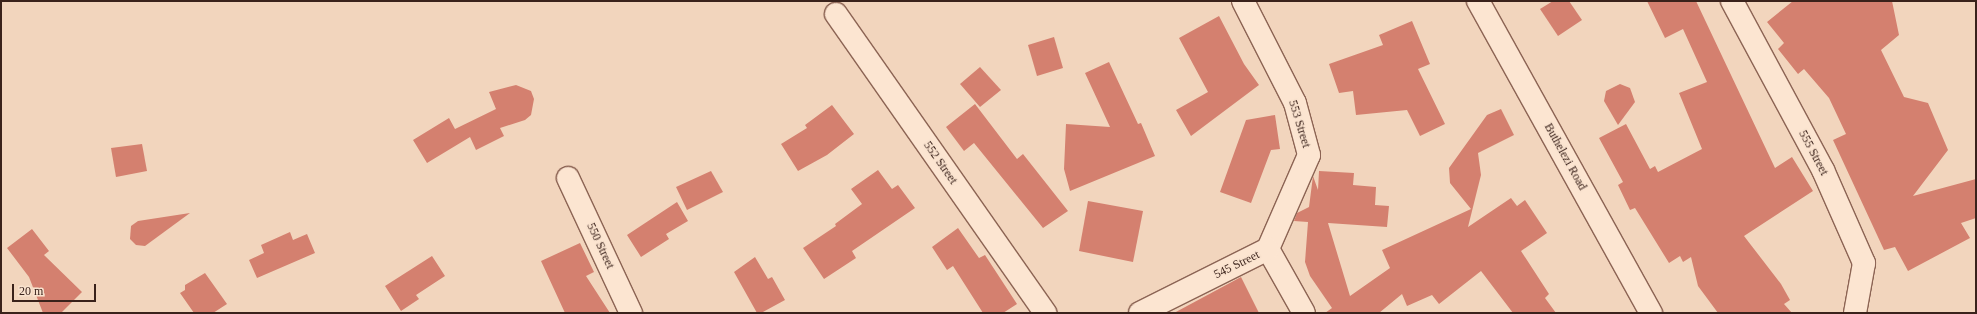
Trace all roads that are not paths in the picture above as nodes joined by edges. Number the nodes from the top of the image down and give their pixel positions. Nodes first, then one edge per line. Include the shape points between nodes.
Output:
1 (1243, 1) edge
2 (1478, 1) edge
3 (1732, 1) edge
4 (836, 14) dead end
5 (568, 178) dead end
6 (1268, 249) junction
7 (631, 313) edge
8 (1045, 313) edge
9 (1140, 313) edge
10 (1304, 313) edge
11 (1651, 313) edge
12 (1855, 313) edge

1 - 6 street, 553 Street via 1295,103 1309,155
2 - 11 street, Buthelezi Road
3 - 12 street, 555 Street via 1823,170 1864,263
4 - 8 street, 552 Street
5 - 7 street, 550 Street
6 - 9 street, 545 Street
6 - 10 street, 545 Street

